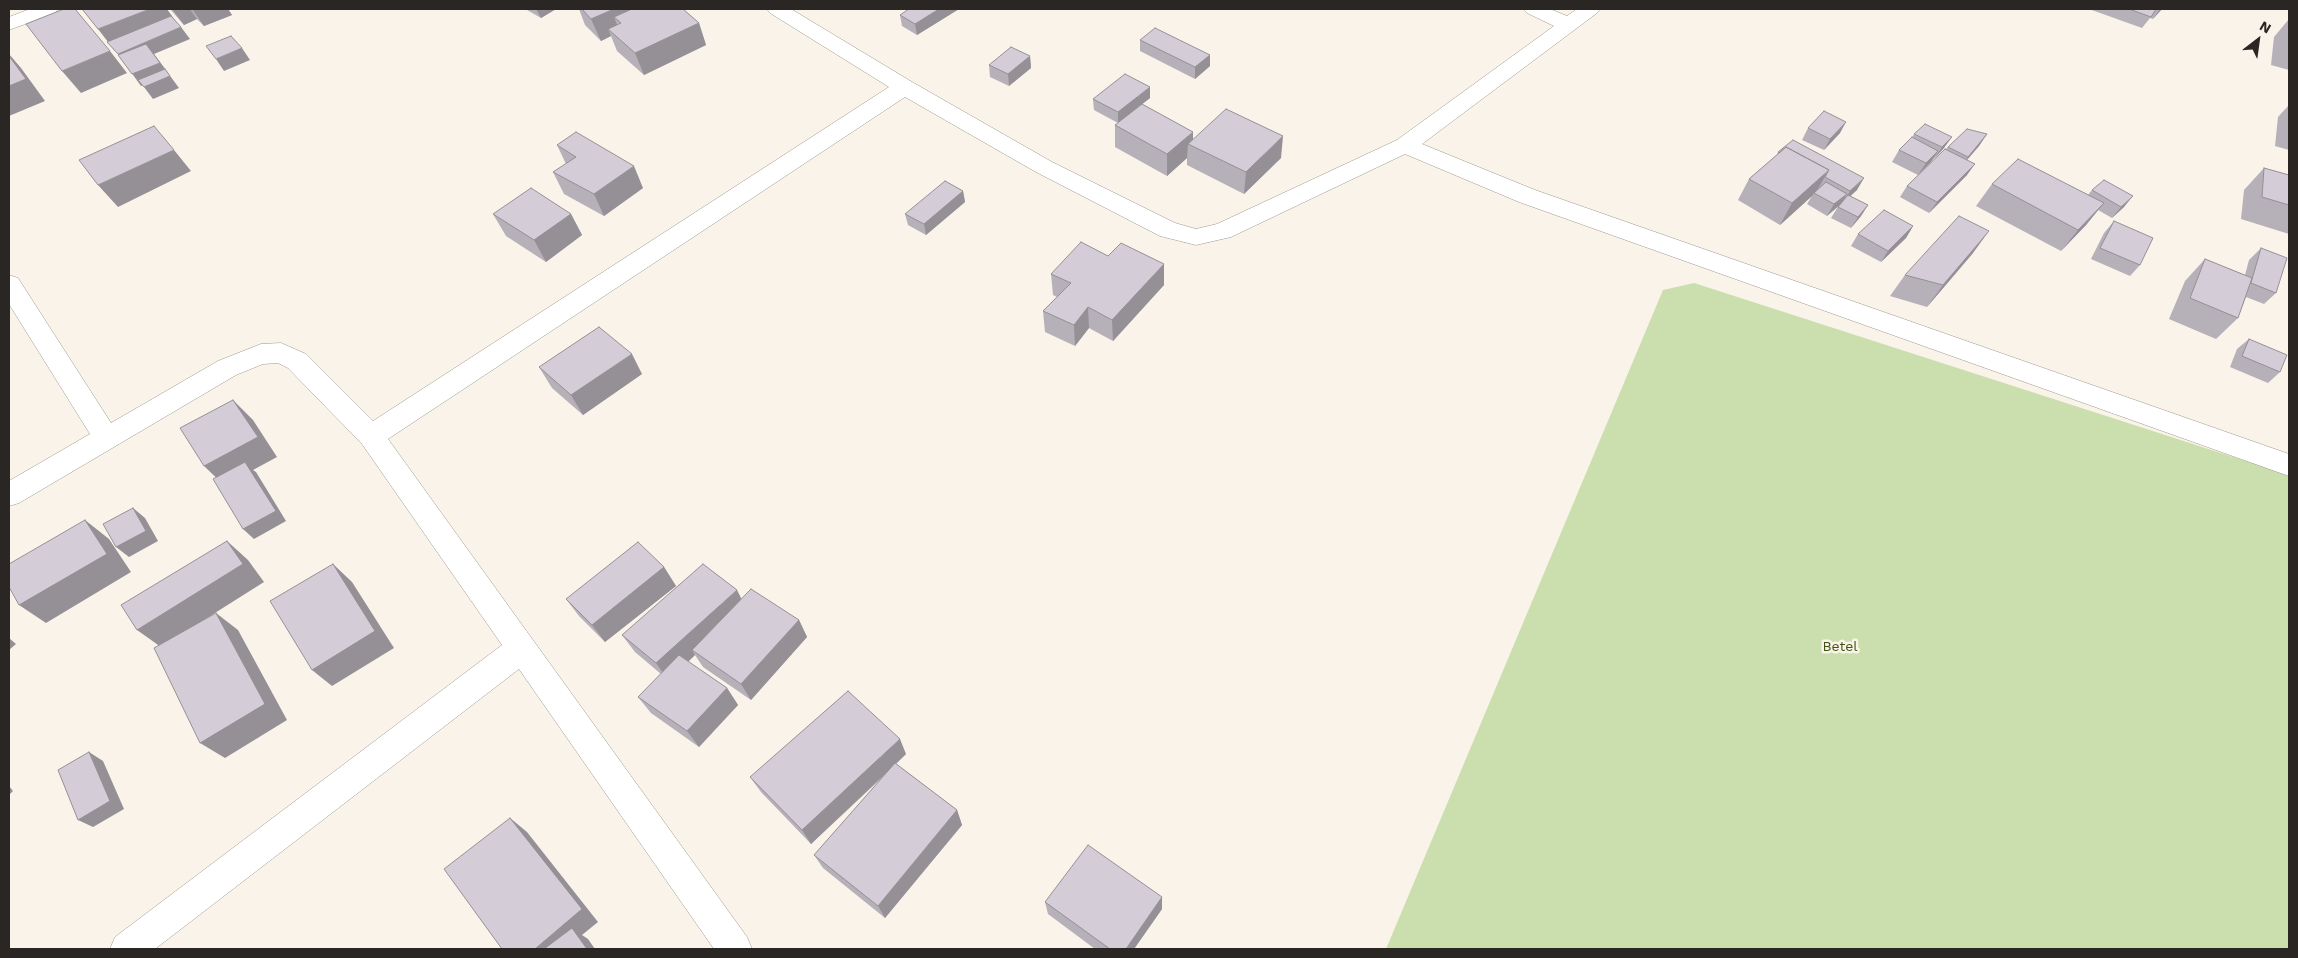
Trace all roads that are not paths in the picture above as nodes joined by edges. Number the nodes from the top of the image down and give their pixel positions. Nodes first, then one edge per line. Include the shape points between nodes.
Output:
1 (48, 9) edge
2 (777, 9) edge
3 (1534, 9) edge
4 (1590, 9) edge
5 (9, 24) edge
6 (1568, 24) junction
7 (904, 88) junction
8 (1406, 145) junction
9 (9, 284) edge
10 (371, 436) junction
11 (106, 437) junction
12 (2289, 465) edge
13 (9, 495) edge
14 (521, 649) junction
15 (127, 949) edge
16 (735, 949) edge

1 - 5 street
2 - 7 street
3 - 6 street
4 - 6 street
6 - 8 street
7 - 8 street via 1044,167 1168,230 1196,236 1223,231
7 - 10 street
8 - 12 street via 1526,196
9 - 11 street
10 - 11 street via 297,361 281,353 261,354 227,368
10 - 14 street
11 - 13 street
14 - 15 street
14 - 16 street

